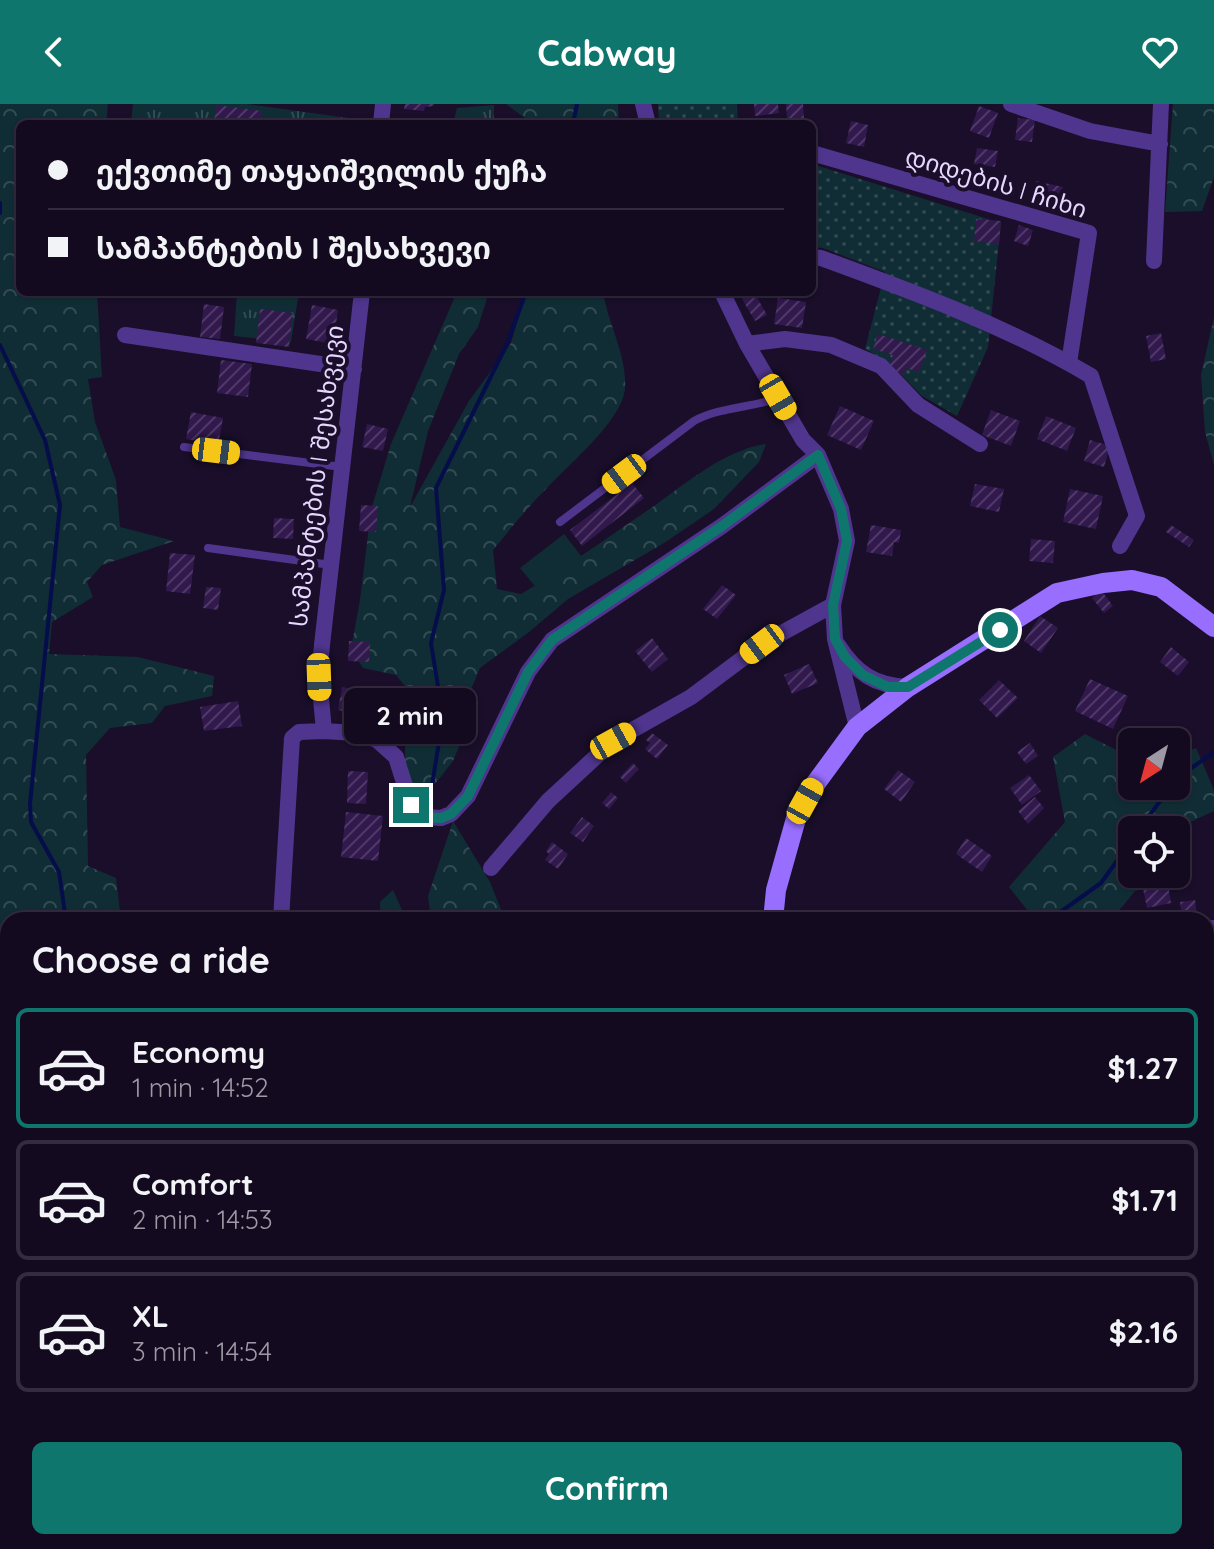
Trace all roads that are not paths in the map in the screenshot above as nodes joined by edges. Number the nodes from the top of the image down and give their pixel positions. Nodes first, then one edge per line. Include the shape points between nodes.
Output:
1 (1011, 104) edge
2 (1161, 104) edge
3 (1160, 144) junction
4 (816, 154) edge
5 (816, 257) edge
6 (1154, 261) dead end
7 (362, 296) edge
8 (724, 296) edge
9 (125, 335) dead end
10 (747, 344) junction
11 (1069, 363) junction
12 (354, 369) junction
13 (778, 397) junction
14 (980, 444) dead end
15 (184, 447) dead end
16 (818, 455) junction
17 (343, 467) junction
18 (560, 522) dead end
19 (1120, 546) dead end
20 (208, 548) dead end
21 (331, 565) junction
22 (833, 605) junction
23 (1214, 627) edge
24 (835, 639) junction
25 (908, 687) junction
26 (857, 727) junction
27 (324, 731) junction
28 (491, 868) dead end
29 (281, 912) edge
30 (774, 912) edge

1 - 3 street via 1090,131
2 - 3 street
3 - 6 street
4 - 11 street, დიდების I ჩიხი via 1089,233
5 - 11 street via 928,297
7 - 12 street, სამპანტების I შესახვევი
8 - 10 street
9 - 12 street
10 - 13 street
10 - 14 street via 785,339 831,345 881,366 918,405
11 - 19 street via 1091,376 1137,516
12 - 17 street, სამპანტების I შესახვევი
13 - 16 street
13 - 18 lane via 756,406 710,412 694,421
15 - 17 lane
16 - 22 street via 841,509 847,541
16 - 27 street via 552,640 528,672 468,796 451,814 441,818 418,812 396,757 377,740
17 - 21 street, სამპანტების I შესახვევი
20 - 21 lane
21 - 27 street, სამპანტების I შესახვევი via 319,677
22 - 24 street
22 - 28 street via 762,644 691,697 613,741 548,801
23 - 25 street via 1161,587 1132,580 1103,583 1057,593
24 - 25 street via 863,675 888,687
24 - 26 street
25 - 26 street
26 - 30 street via 797,815
27 - 29 street via 292,738

